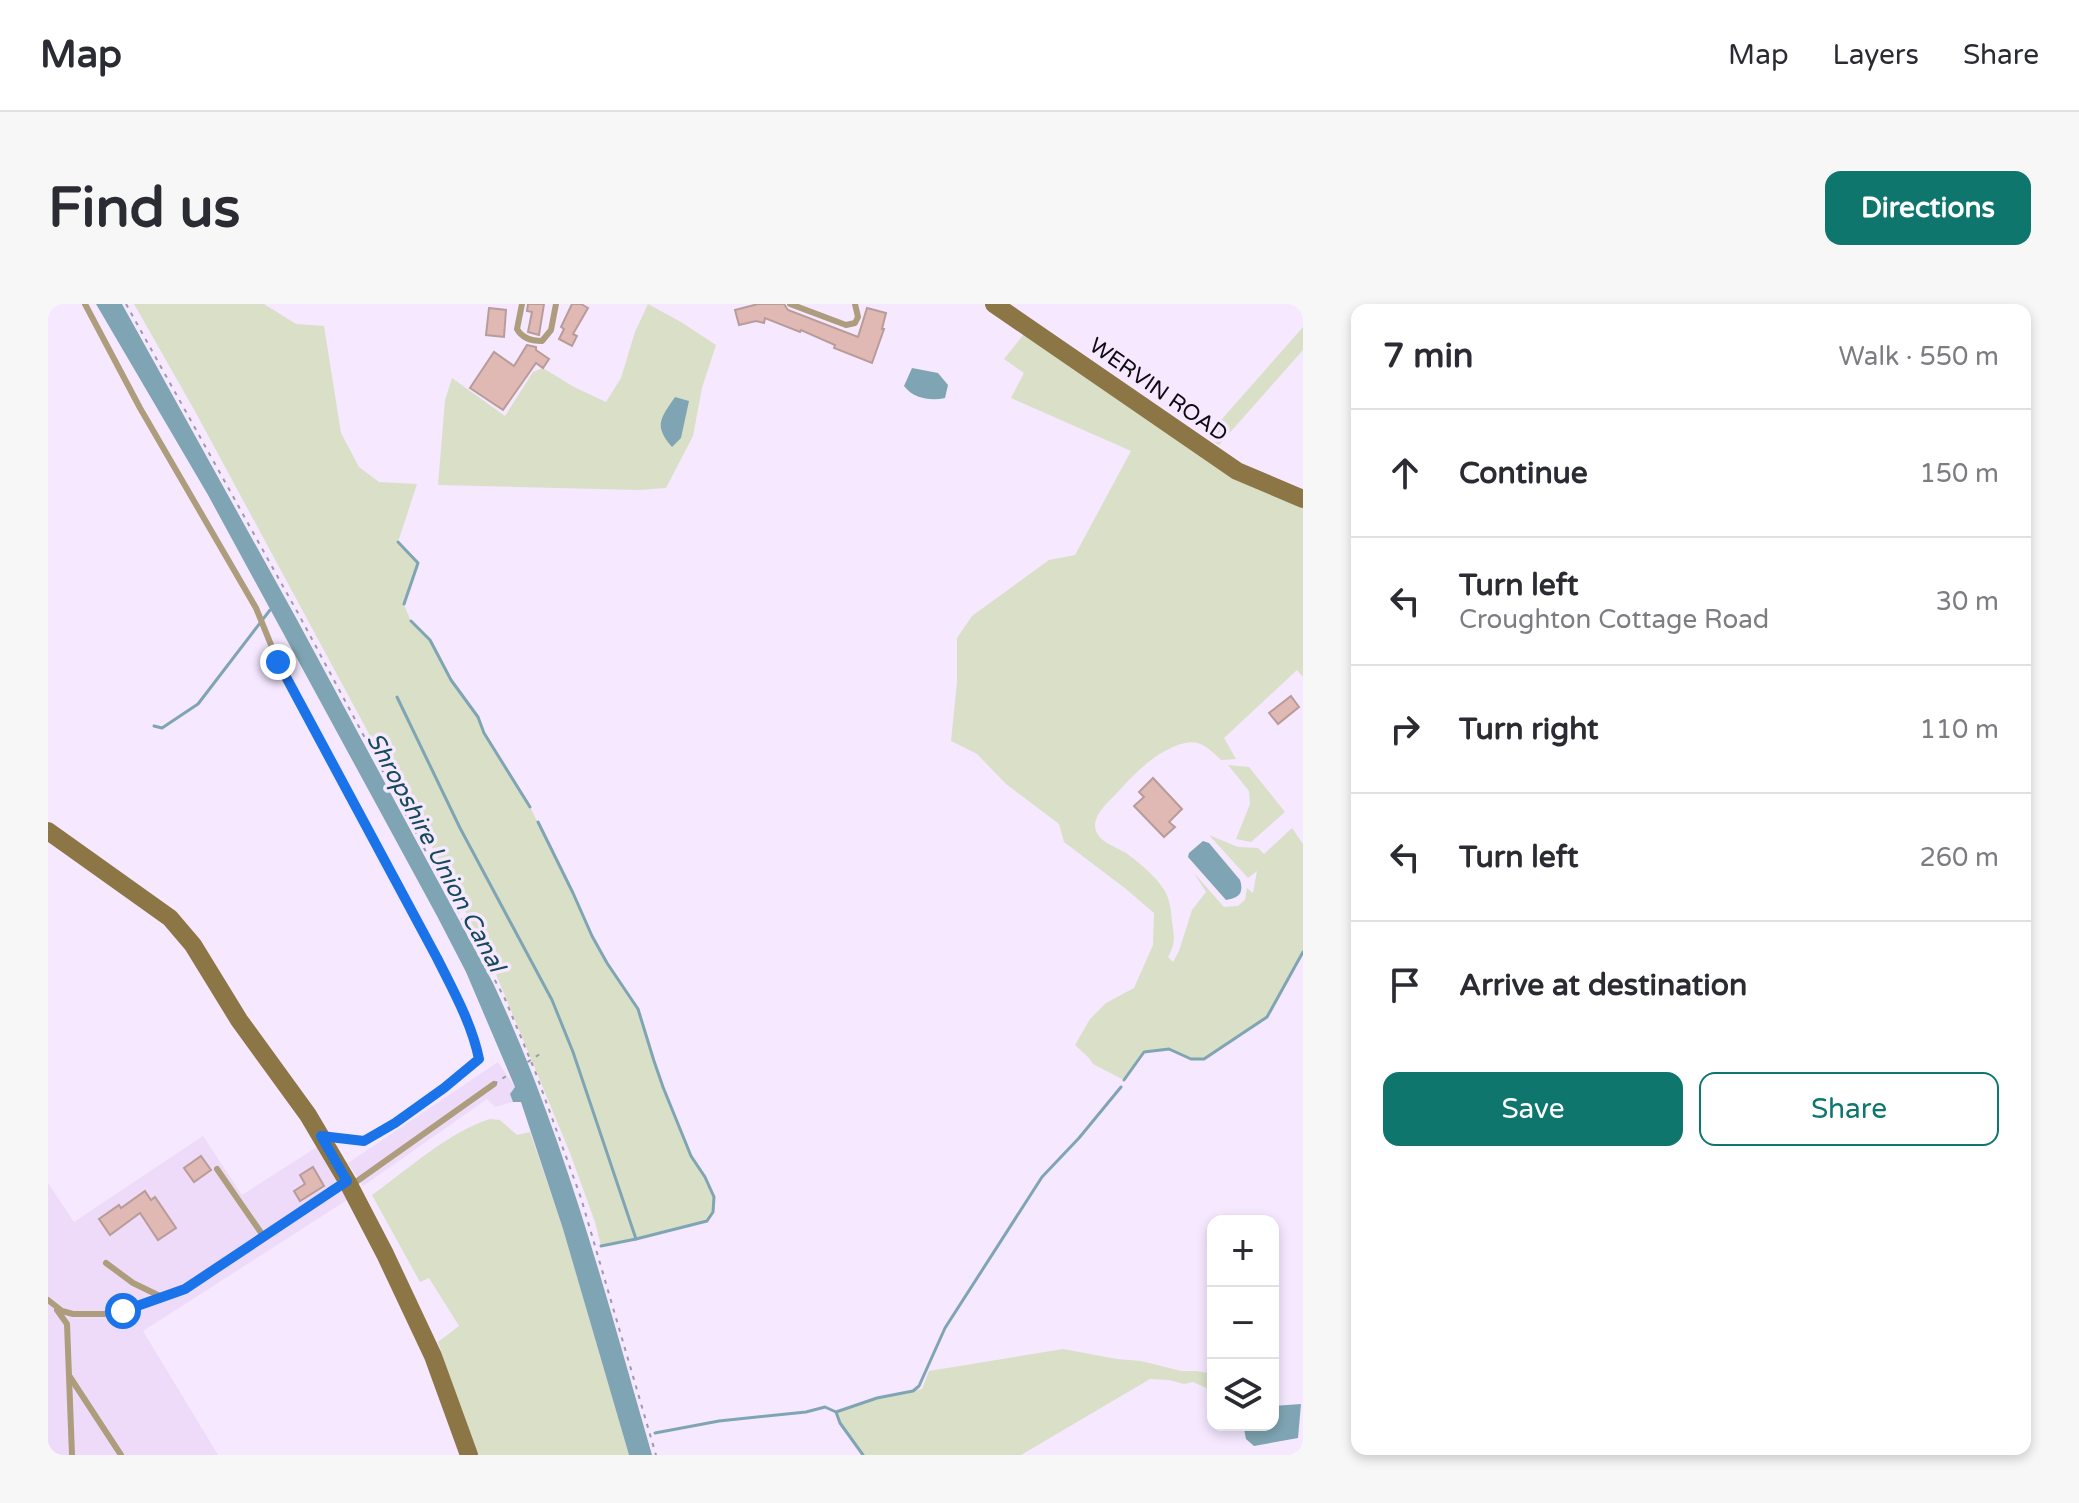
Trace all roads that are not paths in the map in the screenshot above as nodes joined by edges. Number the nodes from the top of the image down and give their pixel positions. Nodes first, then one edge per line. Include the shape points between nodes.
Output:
1 (85, 304) edge
2 (522, 304) edge
3 (556, 304) edge
4 (790, 304) edge
5 (855, 304) edge
6 (994, 304) edge
7 (1303, 499) edge
8 (48, 831) edge
9 (494, 1084) road end
10 (321, 1136) junction
11 (217, 1169) dead end
12 (348, 1184) junction
13 (264, 1237) junction
14 (106, 1263) dead end
15 (162, 1297) junction
16 (50, 1302) edge
17 (68, 1374) junction
18 (72, 1455) edge
19 (121, 1455) edge
20 (469, 1455) edge

1 - 10 lane via 256,608 278,662 444,971 476,1045 479,1059 395,1123 364,1141
2 - 3 lane via 517,329 526,338 542,341 551,330
4 - 5 lane via 846,325 858,317
6 - 7 street, WERVIN ROAD via 1237,471
8 - 10 street via 170,918
9 - 12 lane
10 - 12 street
11 - 13 lane
12 - 13 lane
12 - 20 street via 433,1356
13 - 15 lane via 185,1289
14 - 15 lane
15 - 16 lane via 104,1314 73,1314
16 - 17 lane via 67,1324
17 - 18 lane
17 - 19 lane

